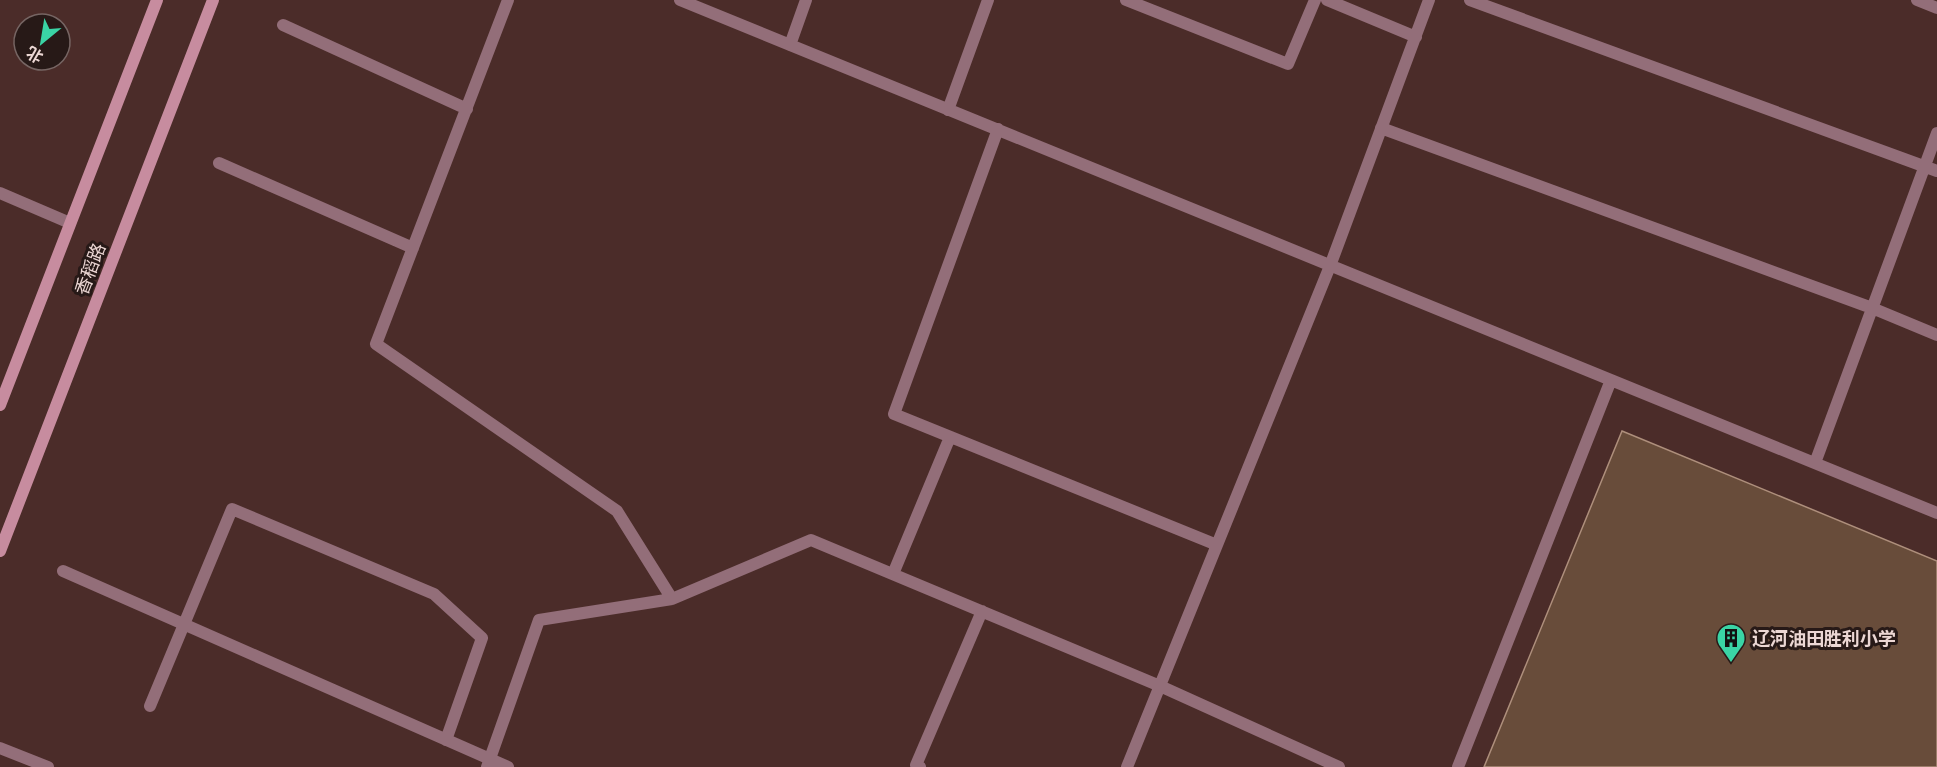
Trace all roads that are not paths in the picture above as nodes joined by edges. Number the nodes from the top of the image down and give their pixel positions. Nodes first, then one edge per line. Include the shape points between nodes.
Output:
1 (157, 0) edge
2 (213, 0) edge
3 (508, 0) edge
4 (680, 0) edge
5 (806, 0) edge
6 (988, 0) edge
7 (1126, 0) edge
8 (1315, 0) edge
9 (1328, 0) edge
10 (1429, 0) edge
11 (1470, 0) edge
12 (1917, 0) edge
13 (1937, 8) edge
14 (283, 25) dead end
15 (1416, 37) junction
16 (790, 45) junction
17 (467, 109) junction
18 (948, 110) junction
19 (1381, 128) junction
20 (998, 129) junction
21 (1937, 133) edge
22 (219, 163) dead end
23 (1931, 169) edge
24 (0, 193) edge
25 (70, 223) junction
26 (413, 248) junction
27 (1330, 266) junction
28 (1872, 308) junction
29 (1937, 335) edge
30 (1611, 380) junction
31 (0, 405) edge
32 (950, 437) junction
33 (1815, 463) junction
34 (1937, 513) edge
35 (1216, 545) junction
36 (0, 550) edge
37 (63, 571) dead end
38 (893, 574) junction
39 (672, 598) junction
40 (982, 611) junction
41 (1160, 686) junction
42 (150, 706) dead end
43 (446, 740) junction
44 (0, 748) edge
45 (488, 763) edge
46 (48, 767) edge
47 (508, 767) edge
48 (920, 767) edge
49 (1127, 767) edge
50 (1339, 767) edge
51 (1458, 767) edge

1 - 25 street, 香稻路
2 - 36 street, 香稻路
3 - 17 street
4 - 16 street
5 - 16 street
6 - 18 street
7 - 8 street via 1288,64
9 - 15 street
10 - 15 street
11 - 23 street
12 - 13 street
14 - 17 street
15 - 19 street
16 - 18 street
17 - 26 street
18 - 20 street
19 - 27 street
19 - 28 street
20 - 27 street
20 - 32 street via 894,414
21 - 23 street
22 - 26 street
23 - 28 street
24 - 25 street
25 - 31 street, 香稻路
26 - 39 street via 376,344 617,511
27 - 30 street
27 - 35 street
28 - 29 street
28 - 33 street
30 - 33 street
30 - 51 street
32 - 35 street
32 - 38 street
33 - 34 street
35 - 41 street
37 - 43 street
38 - 39 street via 811,540
38 - 40 street
39 - 45 street via 539,620
40 - 41 street
40 - 48 street via 916,765
41 - 49 street
41 - 50 street
42 - 43 street via 232,509 434,594 482,638
43 - 45 street
44 - 46 street
45 - 47 street

